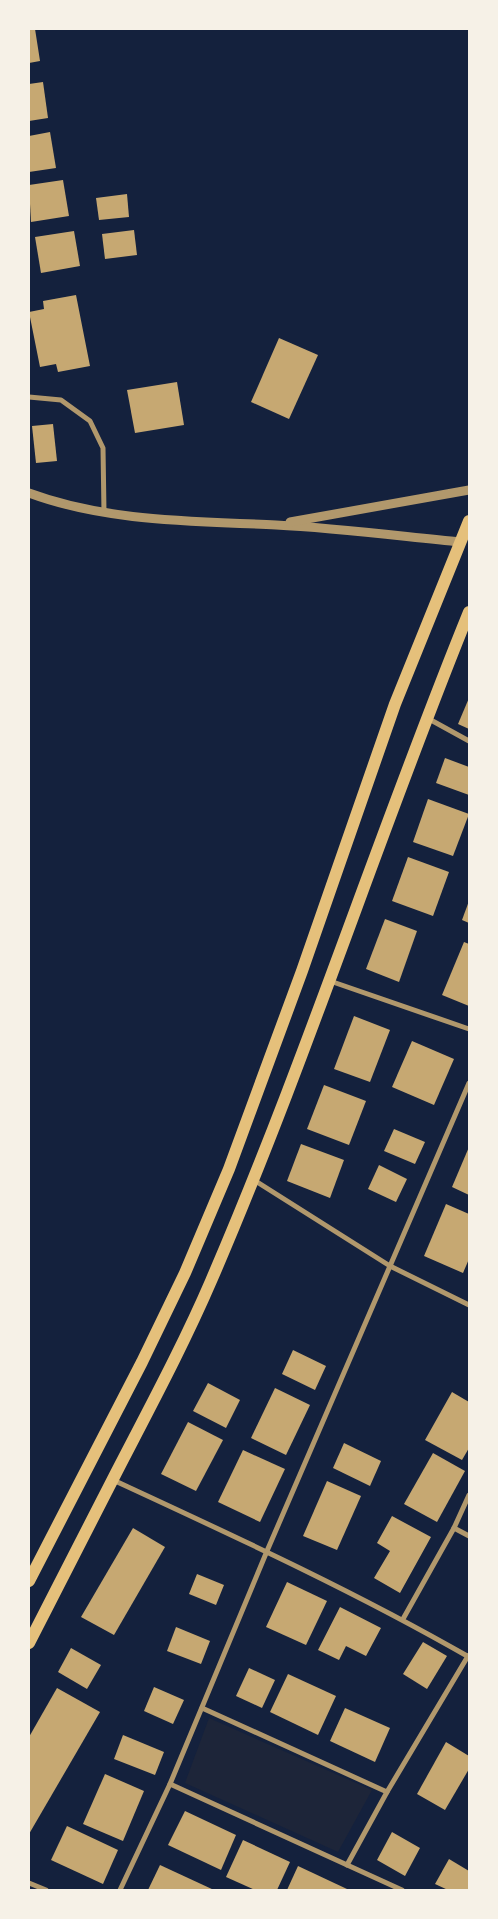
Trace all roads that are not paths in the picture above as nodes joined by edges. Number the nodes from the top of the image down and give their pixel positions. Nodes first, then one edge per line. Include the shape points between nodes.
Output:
1 (29, 397) edge
2 (469, 490) edge
3 (29, 493) edge
4 (104, 513) junction
5 (469, 521) edge
6 (277, 525) junction
7 (461, 542) junction
8 (469, 612) edge
9 (426, 718) junction
10 (469, 741) edge
11 (330, 981) junction
12 (469, 1029) edge
13 (469, 1083) edge
14 (254, 1179) junction
15 (390, 1266) junction
16 (469, 1305) edge
17 (113, 1479) junction
18 (469, 1495) edge
19 (454, 1528) junction
20 (469, 1536) edge
21 (267, 1551) junction
22 (29, 1580) edge
23 (403, 1619) junction
24 (29, 1643) edge
25 (469, 1657) edge
26 (202, 1708) junction
27 (170, 1784) junction
28 (387, 1792) junction
29 (347, 1865) junction
30 (29, 1883) edge
31 (46, 1890) edge
32 (120, 1890) edge
33 (402, 1890) edge

1 - 4 street via 61,400 90,421 103,448
2 - 6 street
3 - 4 street
4 - 6 street
5 - 7 highway
6 - 7 street
7 - 22 highway via 395,704 229,1169 185,1273 142,1362
8 - 9 highway
9 - 10 street
9 - 11 highway
11 - 12 street
11 - 14 highway
13 - 15 street
14 - 15 street
14 - 17 highway via 169,1372
15 - 16 street
15 - 21 street
17 - 21 street
17 - 24 highway
18 - 19 street
19 - 20 street
19 - 23 street
21 - 23 street
21 - 26 street
23 - 25 street
25 - 28 street
26 - 27 street
26 - 28 street
27 - 29 street
27 - 32 street
28 - 29 street
29 - 33 street
30 - 31 street

